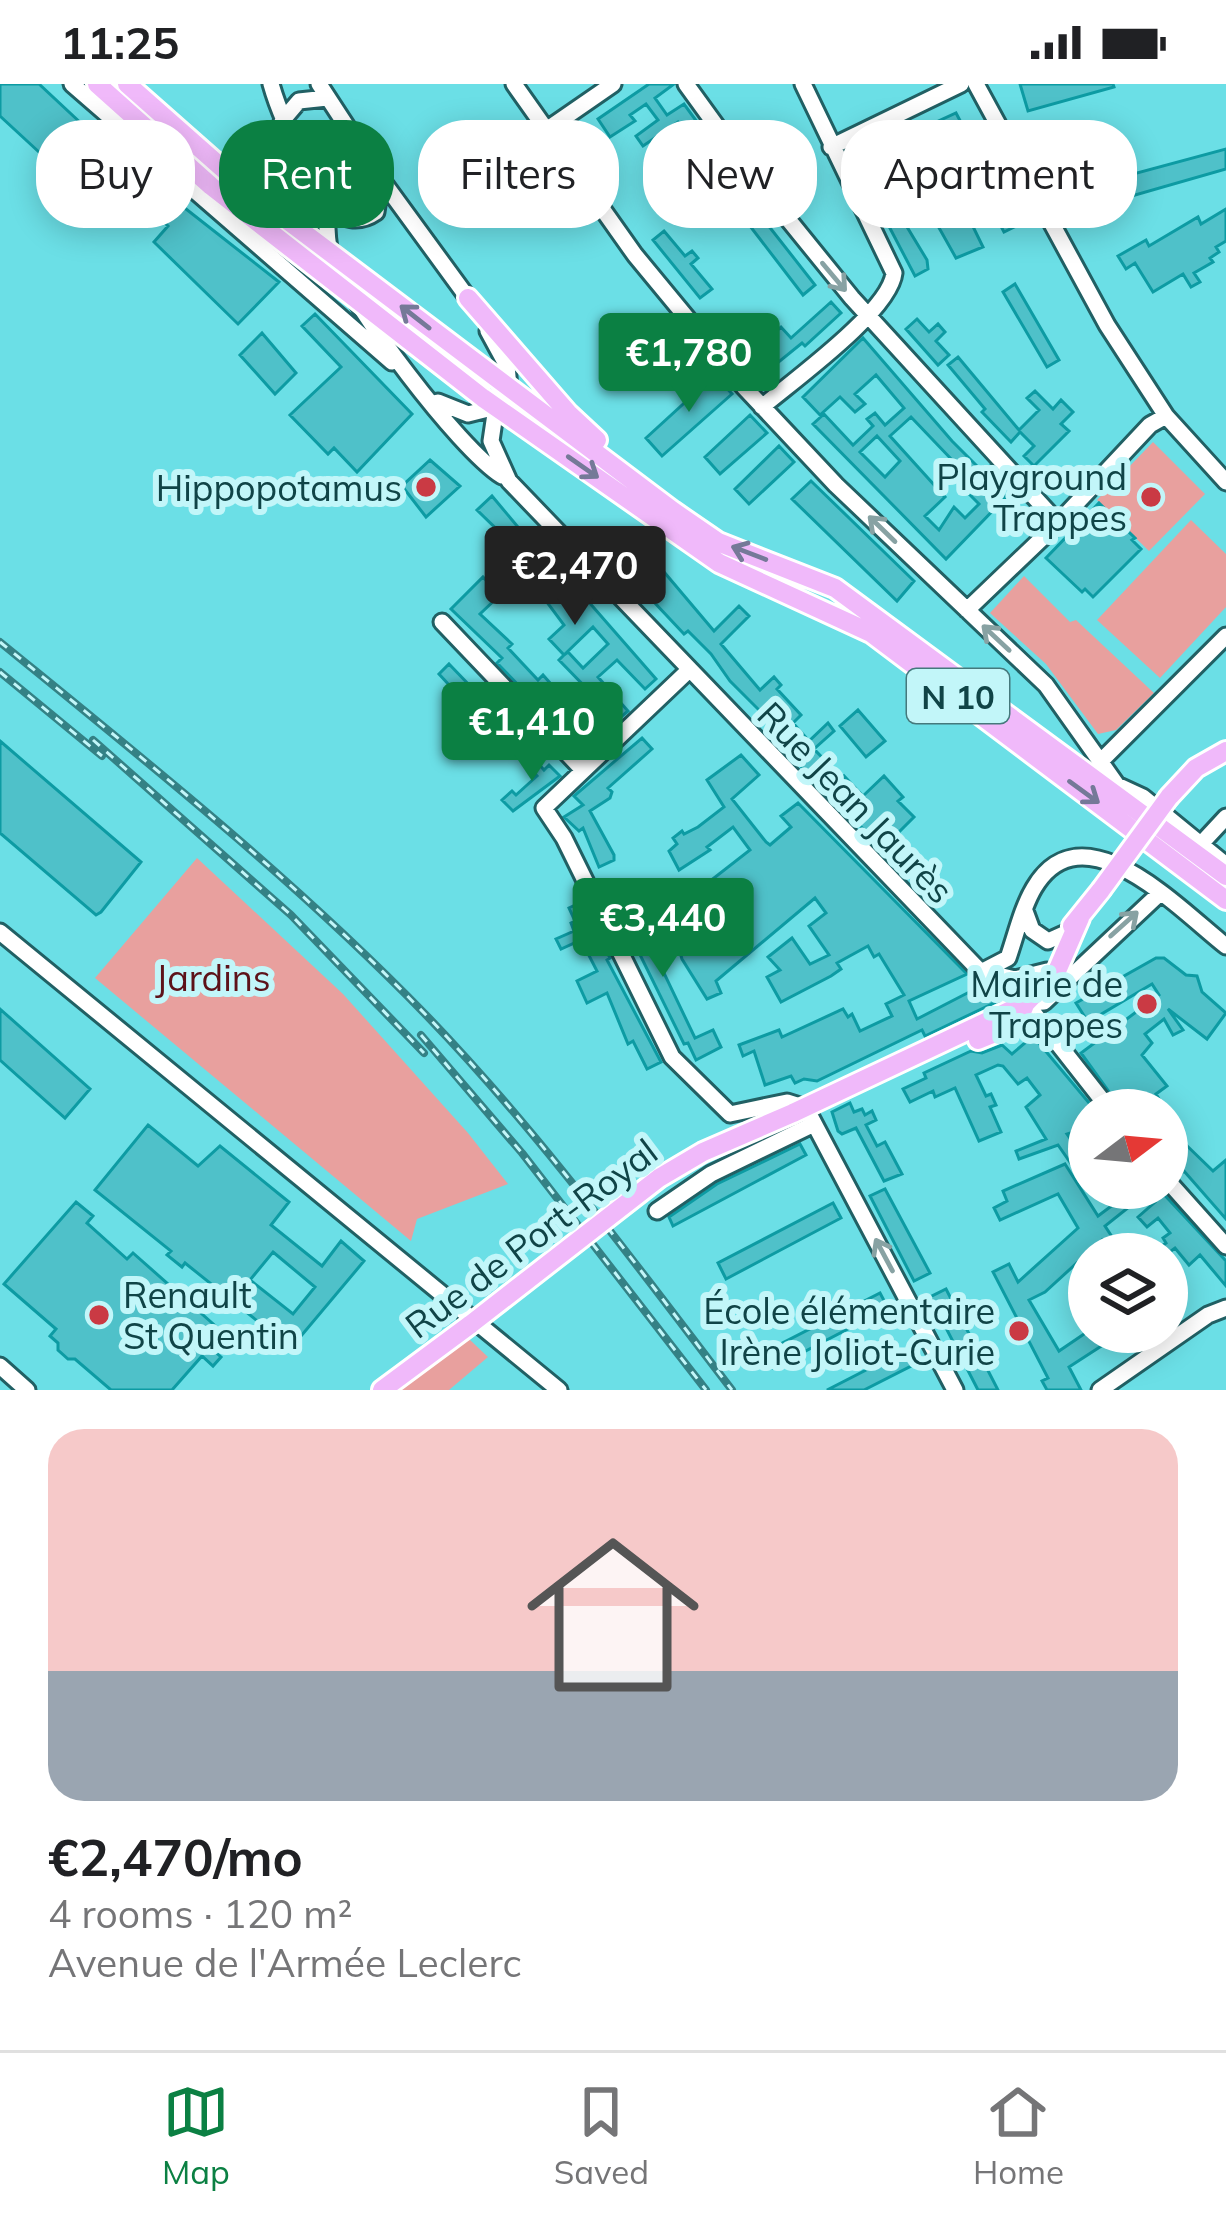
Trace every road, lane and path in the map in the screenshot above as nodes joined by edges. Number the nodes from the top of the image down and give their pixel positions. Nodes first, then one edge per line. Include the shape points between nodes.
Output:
1 (72, 84) edge
2 (97, 84) edge
3 (127, 84) edge
4 (272, 84) edge
5 (514, 84) edge
6 (613, 84) edge
7 (686, 84) edge
8 (802, 84) edge
9 (961, 84) edge
10 (976, 84) edge
11 (323, 91) edge
12 (282, 120) edge
13 (283, 120) edge
14 (342, 120) edge
15 (538, 120) edge
16 (561, 120) edge
17 (831, 147) junction
18 (219, 166) edge
19 (394, 197) edge
20 (297, 228) edge
21 (326, 228) edge
22 (615, 228) edge
23 (328, 251) junction
24 (468, 298) junction
25 (354, 301) junction
26 (867, 315) junction
27 (410, 373) junction
28 (508, 387) junction
29 (430, 398) junction
30 (496, 407) junction
31 (762, 407) junction
32 (1166, 416) junction
33 (509, 481) junction
34 (1226, 482) edge
35 (674, 511) junction
36 (1058, 523) junction
37 (967, 610) junction
38 (442, 622) dead end
39 (1226, 636) edge
40 (689, 670) junction
41 (1226, 751) edge
42 (1102, 760) junction
43 (582, 769) junction
44 (1226, 817) edge
45 (1200, 845) junction
46 (1226, 865) edge
47 (1226, 876) edge
48 (1159, 894) junction
49 (1226, 900) edge
50 (1025, 911) junction
51 (1074, 925) junction
52 (0, 932) edge
53 (1226, 946) edge
54 (983, 971) junction
55 (1047, 971) junction
56 (1026, 1003) junction
57 (1094, 1089) edge
58 (804, 1115) junction
59 (1188, 1203) edge
60 (657, 1211) dead end
61 (1226, 1246) edge
62 (1226, 1308) edge
63 (4, 1370) edge
64 (386, 1388) edge
65 (27, 1390) edge
66 (559, 1390) edge
67 (955, 1390) edge
68 (1100, 1390) edge

1 - 27 street
2 - 25 main road, N 10
3 - 18 main road, N 10
4 - 12 street
5 - 15 street
6 - 16 street
7 -> 26 street
8 - 17 street
9 - 17 street
10 - 32 street via 1071,264
11 - 13 street via 298,101
11 - 14 street
17 - 26 street via 894,272 892,287
19 - 24 street
20 - 23 main road, N 10
21 - 23 street
22 - 31 street
23 - 25 street
28 -> 23 main road, N 10
24 - 28 street via 504,357
24 - 35 main road via 568,413 667,495
25 - 27 street
25 - 30 main road, N 10
26 - 31 street
26 - 36 street
27 - 29 street, Rue Jean Jaurès
28 - 30 street
28 - 35 main road, N 10
29 - 30 street via 468,414
29 - 33 street, Rue Jean Jaurès
30 - 33 street via 491,441
30 -> 49 main road, N 10 via 718,562 871,633
37 -> 31 street
32 - 34 street
32 - 36 street
33 - 40 street, Rue Jean Jaurès
47 -> 35 main road, N 10 via 835,588 718,542
36 - 37 street
42 -> 37 street via 1046,685
38 - 43 street
39 - 42 street
40 - 43 street
40 - 54 street, Rue Jean Jaurès
41 - 51 main road, bridge via 1169,797
42 - 45 street via 1118,785
43 - 58 street via 544,808 671,1057 730,1114 787,1102
44 - 45 street
45 - 46 street
48 - 50 street via 1119,863 1076,857 1036,884
48 - 53 street
56 -> 48 street via 1044,1002
50 - 51 street via 1032,930 1048,941
50 - 54 street via 1008,958
51 - 55 main road, Rue de Port-Royal
51 - 56 main road, Rue de Port-Royal via 1058,971
52 - 66 street
54 - 55 street via 1015,979
54 - 56 street, Rue Jean Jaurès via 1003,995
55 - 56 main road, Rue de Port-Royal
56 - 57 street, Rue Jean Jaurès
56 - 58 main road, Rue de Port-Royal via 1017,1024
58 - 60 street
58 - 64 main road, Rue de Port-Royal, bridge via 703,1152 659,1178
67 -> 58 street
59 - 61 street
62 - 68 street
63 - 65 street

